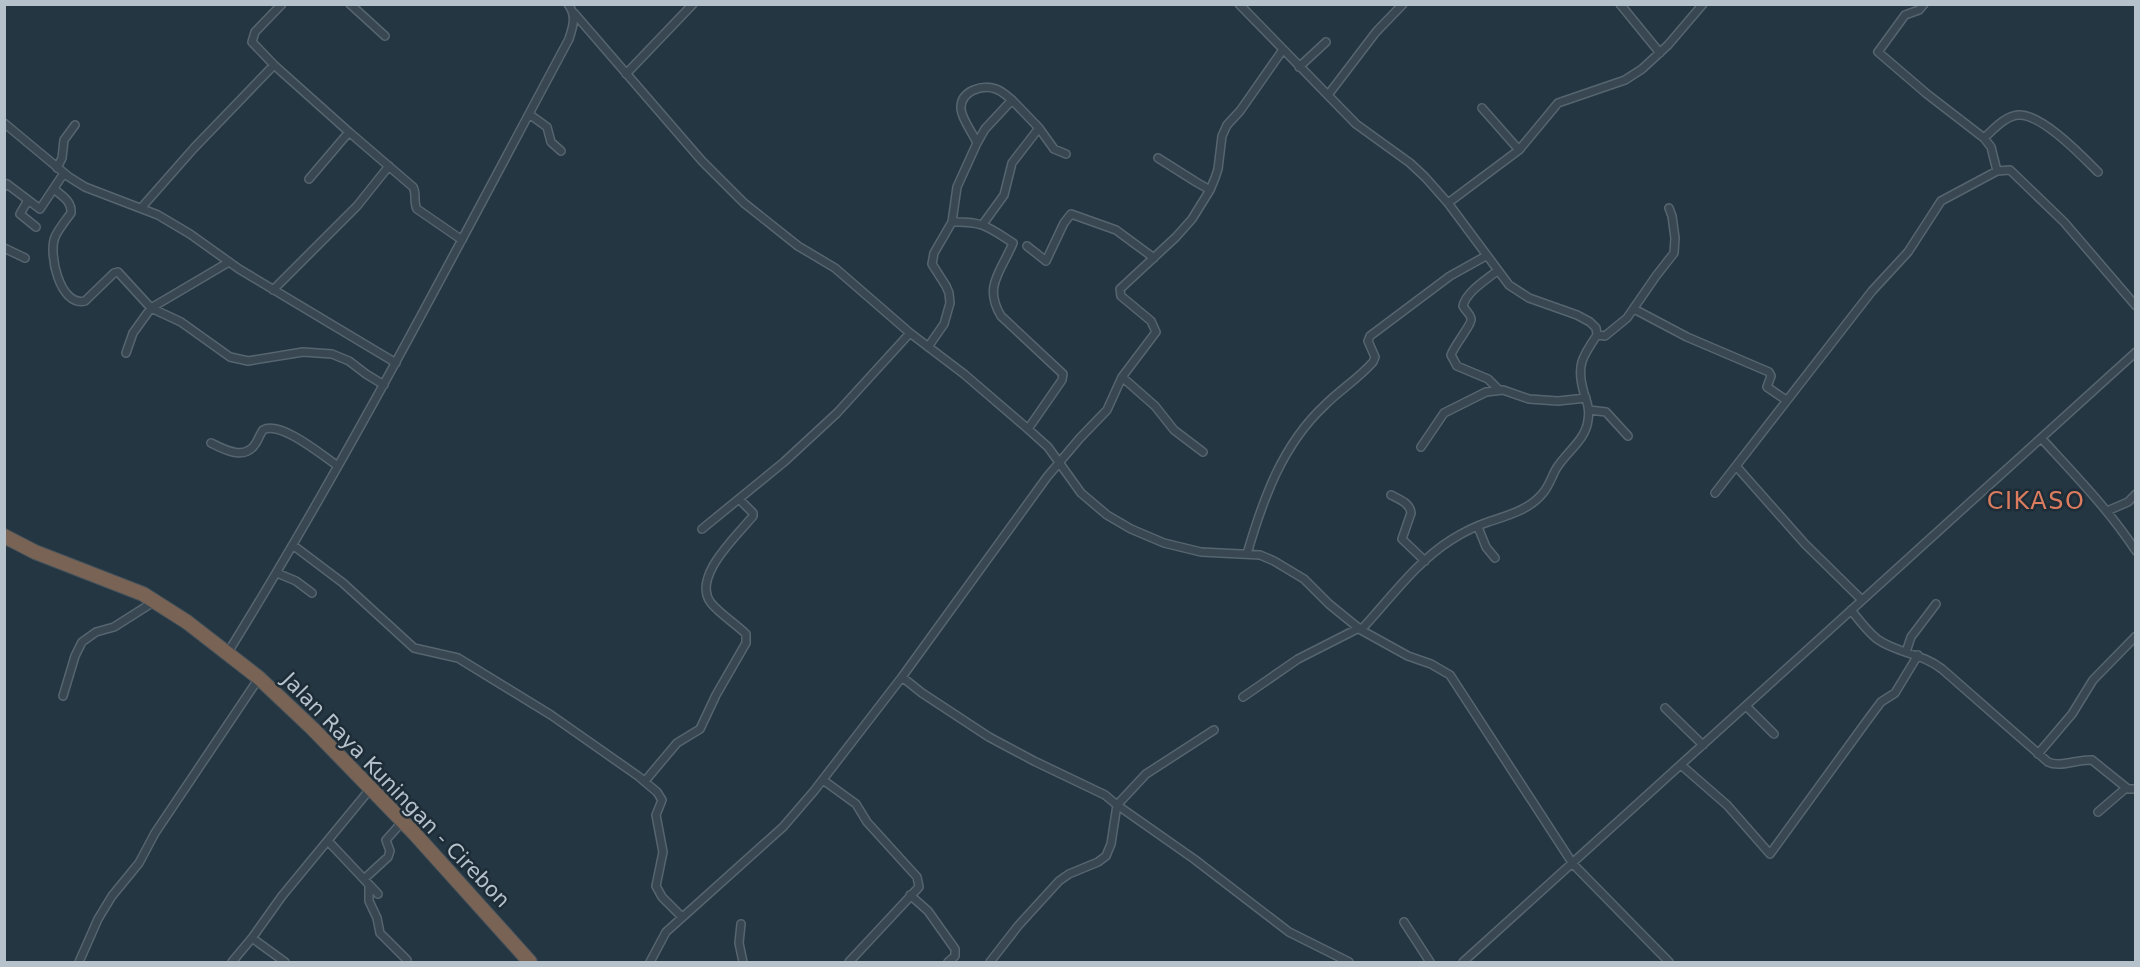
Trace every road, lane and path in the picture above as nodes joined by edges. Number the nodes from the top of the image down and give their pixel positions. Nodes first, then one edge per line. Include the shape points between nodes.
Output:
1 (282, 4) edge
2 (350, 4) edge
3 (568, 4) edge
4 (693, 4) edge
5 (1239, 4) edge
6 (1403, 4) edge
7 (1620, 4) edge
8 (1703, 4) edge
9 (1924, 4) edge
10 (574, 13) junction
11 (385, 36) dead end
12 (1326, 42) dead end
13 (1282, 51) junction
14 (1659, 53) junction
15 (274, 65) junction
16 (1299, 67) junction
17 (626, 74) junction
18 (1328, 95) junction
19 (1012, 100) junction
20 (1482, 108) dead end
21 (529, 114) junction
22 (4, 123) edge
23 (75, 125) dead end
24 (1039, 128) junction
25 (349, 132) junction
26 (1984, 138) junction
27 (977, 143) junction
28 (1519, 150) junction
29 (561, 151) dead end
30 (1066, 154) dead end
31 (1158, 158) dead end
32 (389, 166) junction
33 (57, 168) junction
34 (1997, 171) junction
35 (2098, 172) dead end
36 (64, 173) junction
37 (309, 179) dead end
38 (5, 184) edge
39 (54, 189) junction
40 (1210, 190) junction
41 (28, 200) junction
42 (1448, 203) junction
43 (142, 207) junction
44 (1669, 208) dead end
45 (952, 222) junction
46 (983, 224) junction
47 (36, 227) dead end
48 (462, 240) junction
49 (1027, 246) dead end
50 (4, 248) edge
51 (1486, 256) junction
52 (25, 258) dead end
53 (1154, 258) junction
54 (229, 262) junction
55 (1497, 271) junction
56 (273, 290) junction
57 (2136, 306) edge
58 (151, 308) junction
59 (1634, 309) junction
60 (910, 333) junction
61 (1597, 335) junction
62 (928, 347) junction
63 (2136, 352) edge
64 (126, 353) dead end
65 (396, 363) junction
66 (1122, 377) junction
67 (384, 384) junction
68 (1499, 390) junction
69 (1586, 398) junction
70 (1786, 400) junction
71 (1589, 410) junction
72 (1028, 429) junction
73 (1628, 436) dead end
74 (2042, 439) junction
75 (211, 443) dead end
76 (1421, 447) dead end
77 (1203, 452) dead end
78 (1059, 462) junction
79 (338, 466) junction
80 (1736, 466) junction
81 (1715, 493) dead end
82 (2136, 494) edge
83 (1391, 495) dead end
84 (739, 499) junction
85 (2107, 512) junction
86 (1478, 527) junction
87 (702, 529) dead end
88 (4, 536) edge
89 (294, 546) junction
90 (2136, 552) edge
91 (1247, 554) junction
92 (1495, 558) dead end
93 (1425, 561) junction
94 (277, 573) junction
95 (312, 593) dead end
96 (1862, 600) junction
97 (155, 601) junction
98 (1936, 604) dead end
99 (1851, 610) junction
100 (1360, 629) junction
101 (2136, 636) edge
102 (1906, 652) junction
103 (227, 654) junction
104 (1918, 655) junction
105 (902, 677) junction
106 (259, 678) junction
107 (63, 696) dead end
108 (1243, 697) dead end
109 (1746, 706) junction
110 (1665, 708) dead end
111 (1214, 730) dead end
112 (1774, 734) dead end
113 (1703, 745) junction
114 (2038, 754) junction
115 (1681, 765) junction
116 (823, 780) junction
117 (645, 781) junction
118 (371, 788) junction
119 (2126, 788) junction
120 (2136, 789) edge
121 (1117, 805) junction
122 (2098, 812) dead end
123 (403, 821) junction
124 (328, 841) junction
125 (1573, 864) junction
126 (364, 879) junction
127 (369, 886) junction
128 (378, 894) dead end
129 (910, 895) junction
130 (682, 917) junction
131 (1404, 922) dead end
132 (741, 924) dead end
133 (252, 938) junction
134 (407, 960) dead end
135 (79, 963) edge
136 (231, 963) edge
137 (285, 963) edge
138 (530, 963) edge
139 (650, 963) edge
140 (743, 963) edge
141 (849, 963) edge
142 (948, 963) edge
143 (990, 963) edge
144 (1349, 963) edge
145 (1430, 963) edge
146 (1463, 963) edge
147 (1669, 963) edge

1 - 15 street via 255,32 252,42
2 - 11 street
3 - 10 street
4 - 17 street
5 - 13 street
6 - 18 street via 1376,32
7 - 14 street
8 - 14 street
9 - 26 street via 1905,15 1878,52
10 - 17 street
10 - 21 street via 569,39
12 - 16 street
13 - 16 street
13 - 40 street via 1227,125
14 - 28 street via 1633,76 1558,103
15 - 25 street
15 - 43 street
16 - 18 street
17 - 60 street via 744,203 798,246 835,268
18 - 42 street via 1356,124 1410,163
19 - 24 street
19 - 27 street
19 - 27 street via 995,89 977,89 967,94 962,113
20 - 28 street
21 - 29 street via 547,127 551,142
21 - 48 street
22 - 33 street
23 - 33 street via 64,140
24 - 30 street via 1054,149
24 - 46 street via 1012,163 1004,195
25 - 32 street
25 - 37 street
26 - 34 street via 1991,147
26 - 35 street via 2007,119 2028,116 2047,127
27 - 45 street via 957,187
28 - 42 street
31 - 40 street
32 - 48 street via 416,191 417,209
32 - 56 street via 357,206
33 - 36 street
34 - 57 street via 2010,170 2018,176 2064,222
34 - 70 street via 1941,201 1908,252
36 - 39 street
36 - 43 street via 85,187
38 - 41 street
39 - 41 street via 40,209
39 - 58 street via 72,208 53,246 57,272 70,299 85,301 118,272
40 - 53 street via 1184,228
41 - 47 street via 20,214
42 - 51 street
43 - 54 street
44 - 59 street via 1674,253
45 - 46 street
45 - 62 street via 932,264 946,286 950,303 944,324
46 - 72 street via 1013,243 992,290 994,304 1064,374
48 - 65 street
49 - 53 street via 1046,261 1071,214 1116,230
50 - 52 street
51 - 55 street
51 - 91 street via 1450,276 1370,336 1374,362 1299,433 1261,506
53 - 66 street via 1119,292 1151,321 1156,332
54 - 56 street
54 - 58 street
55 - 61 street via 1519,292 1590,322
55 - 68 street via 1463,302 1471,321 1451,355 1457,366 1488,379
56 - 65 street
58 - 64 street via 133,333
58 - 67 street via 181,322 236,360 303,352 332,354
59 - 61 street via 1605,336
59 - 70 street via 1769,372 1767,387
60 - 62 street
60 - 84 street via 837,413
61 - 69 street via 1580,365
62 - 72 street
63 - 74 street
65 - 67 street
66 - 77 street via 1155,406 1174,430
66 - 78 street via 1107,410
67 - 79 street
68 - 69 street via 1529,399
68 - 76 street via 1486,392 1444,413
69 - 71 street
70 - 80 street
71 - 73 street via 1606,412
71 - 86 street via 1586,430 1557,467 1545,491 1518,512
72 - 78 street
74 - 85 street
74 - 96 street
75 - 79 street via 242,453 253,447 263,430 272,427 297,438
78 - 91 street via 1080,493 1131,529 1201,552
78 - 105 street
79 - 89 street
80 - 81 street
80 - 96 street via 1805,544
82 - 85 street
83 - 93 street via 1411,508 1402,539
84 - 87 street
84 - 117 street via 753,516 719,556 705,586 711,603 746,634 746,643 700,729 677,743
85 - 90 street
86 - 92 street
86 - 93 street via 1451,540
88 - 97 highway, Jalan Raya Kuningan - Cirebon
89 - 94 street
89 - 117 street via 343,583 414,648 458,658 551,715
91 - 100 street via 1260,555 1290,569
93 - 100 street
94 - 95 street
94 - 103 street
96 - 99 street
97 - 103 highway, Jalan Raya Kuningan - Cirebon
97 - 107 street via 82,642
98 - 102 street via 1911,637
99 - 102 street via 1877,639
99 - 109 street
100 - 108 street via 1298,659
100 - 125 street via 1450,675
101 - 114 street via 2093,680 2072,714
102 - 104 street
103 - 106 highway, Jalan Raya Kuningan - Cirebon
104 - 114 street via 1942,669
104 - 115 street via 1895,693 1881,702 1770,854 1726,805
105 - 116 street
105 - 121 street via 989,737 1105,795
106 - 118 highway, Jalan Raya Kuningan - Cirebon
106 - 135 street via 139,863 112,896
109 - 112 street
109 - 113 street
110 - 113 street
111 - 121 street via 1146,774
113 - 115 street
114 - 119 street via 2052,764 2092,760
115 - 125 street
116 - 129 street via 856,804 867,822 917,877 919,887
116 - 130 street via 783,827
117 - 130 street via 662,800 656,815 663,852 656,886
118 - 123 highway, Jalan Raya Kuningan - Cirebon
118 - 124 street
119 - 120 street
119 - 122 street
121 - 143 street via 1111,844 1104,858 1059,881
121 - 144 street via 1289,932
123 - 126 street via 386,840 388,857
123 - 138 highway, Jalan Raya Kuningan - Cirebon
124 - 126 street
124 - 133 street
125 - 146 street
125 - 147 street
126 - 127 street
127 - 128 street
127 - 134 street via 369,901 380,933
129 - 141 street
129 - 142 street via 928,911 956,949
130 - 139 street via 662,938
131 - 145 street
132 - 140 street
133 - 136 street
133 - 137 street

